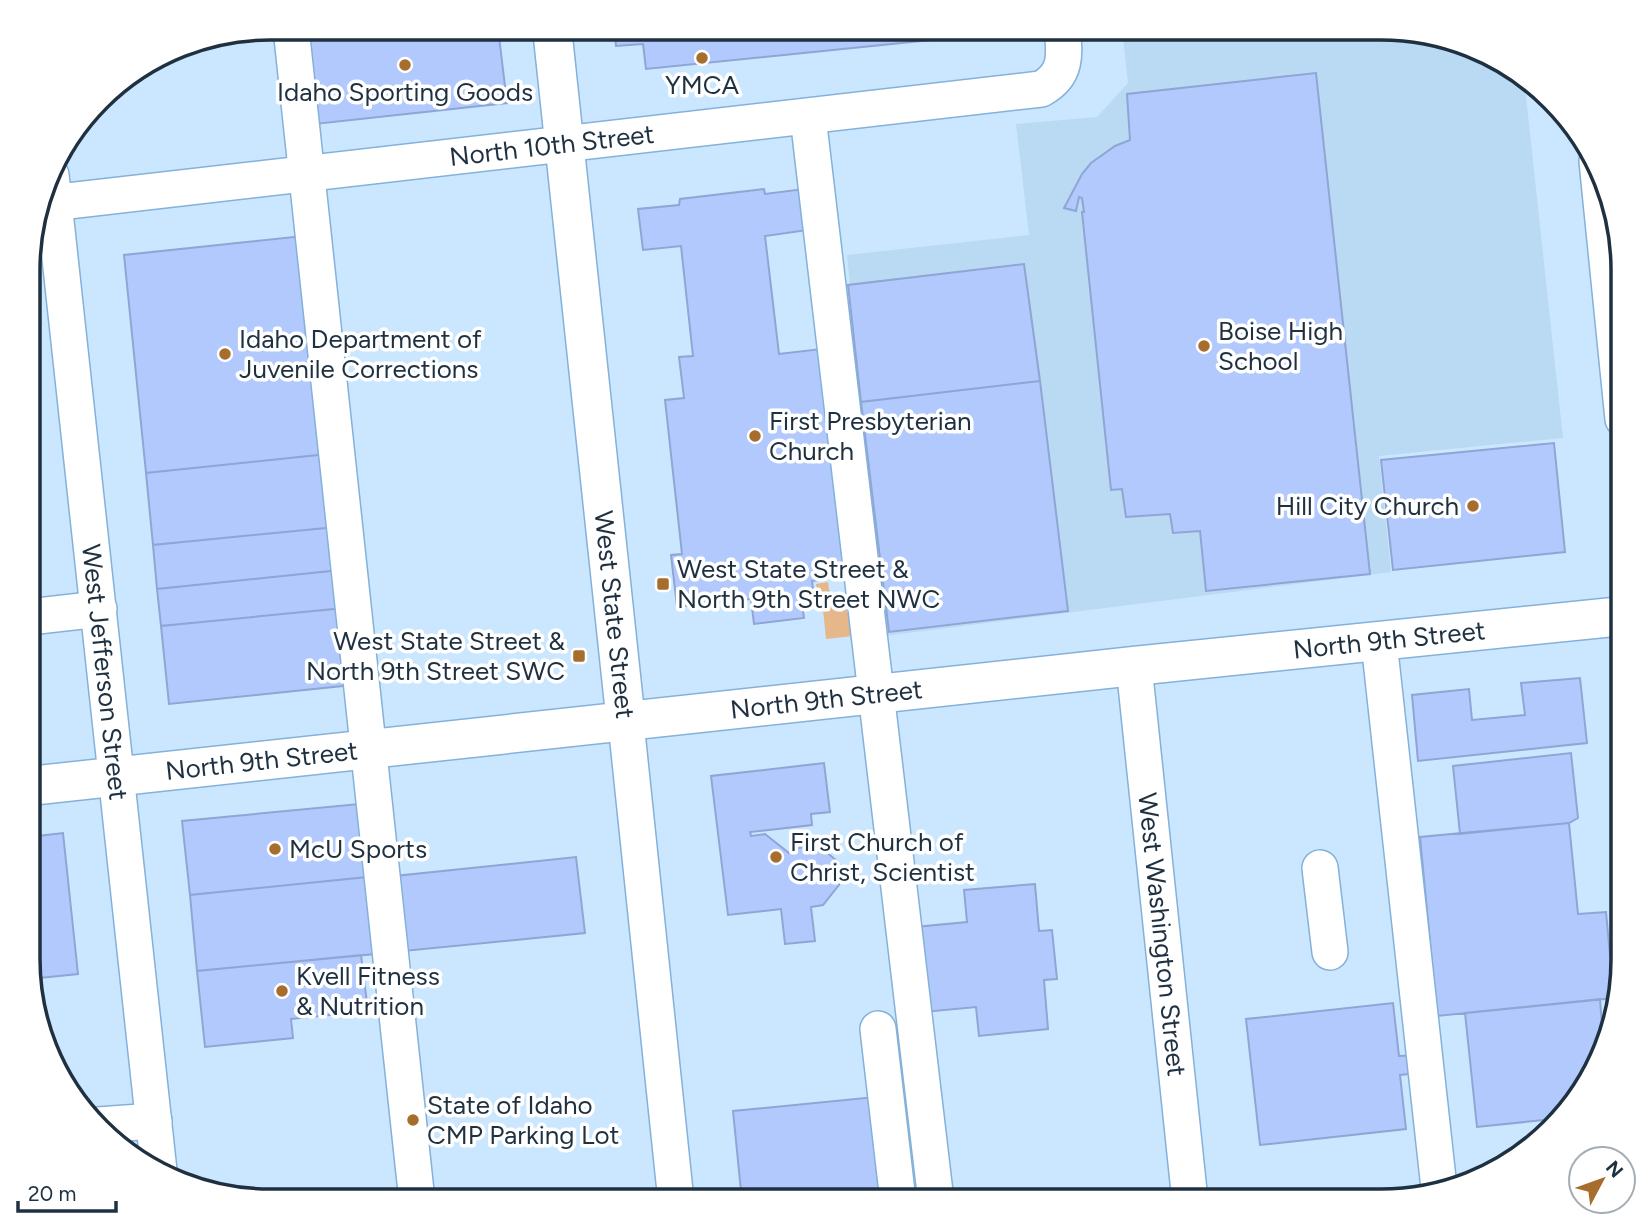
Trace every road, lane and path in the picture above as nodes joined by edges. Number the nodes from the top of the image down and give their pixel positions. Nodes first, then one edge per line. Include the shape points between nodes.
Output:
1 (292, 40) edge
2 (553, 40) edge
3 (1063, 41) edge
4 (808, 117) junction
5 (565, 145) junction
6 (307, 174) junction
7 (53, 194) edge
8 (50, 203) edge
9 (1602, 206) edge
10 (1611, 300) edge
11 (99, 609) junction
12 (40, 616) edge
13 (1611, 617) edge
14 (1379, 642) junction
15 (1134, 666) junction
16 (876, 695) junction
17 (626, 723) junction
18 (369, 750) junction
19 (116, 777) junction
20 (41, 785) edge
21 (1321, 868) dead end
22 (1329, 952) dead end
23 (878, 1028) dead end
24 (154, 1121) junction
25 (110, 1124) edge
26 (158, 1159) edge
27 (1438, 1182) edge
28 (416, 1188) edge
29 (675, 1188) edge
30 (897, 1189) edge
31 (935, 1189) edge
32 (1189, 1189) edge

1 - 6 street
2 - 5 main road, West State Street
3 - 4 street, North 10th Street via 1063,68 1041,89
4 - 5 street, North 10th Street
4 - 16 street
5 - 6 street, North 10th Street
5 - 17 main road, West State Street
6 - 7 street, North 10th Street
6 - 18 street
8 - 11 street, West Jefferson Street
9 - 10 street
11 - 12 street
11 - 19 street, West Jefferson Street
13 - 14 main road, North 9th Street
14 - 15 main road, North 9th Street
14 - 27 street
15 - 16 main road, North 9th Street
15 - 32 street, West Washington Street
16 - 17 main road, North 9th Street
16 - 31 street
17 - 18 main road, North 9th Street
17 - 29 street, West State Street
18 - 19 main road, North 9th Street
18 - 28 street
19 - 20 main road, North 9th Street
19 - 24 street, West Jefferson Street
21 - 22 street
23 - 30 street
24 - 25 street
24 - 26 street, West Jefferson Street

